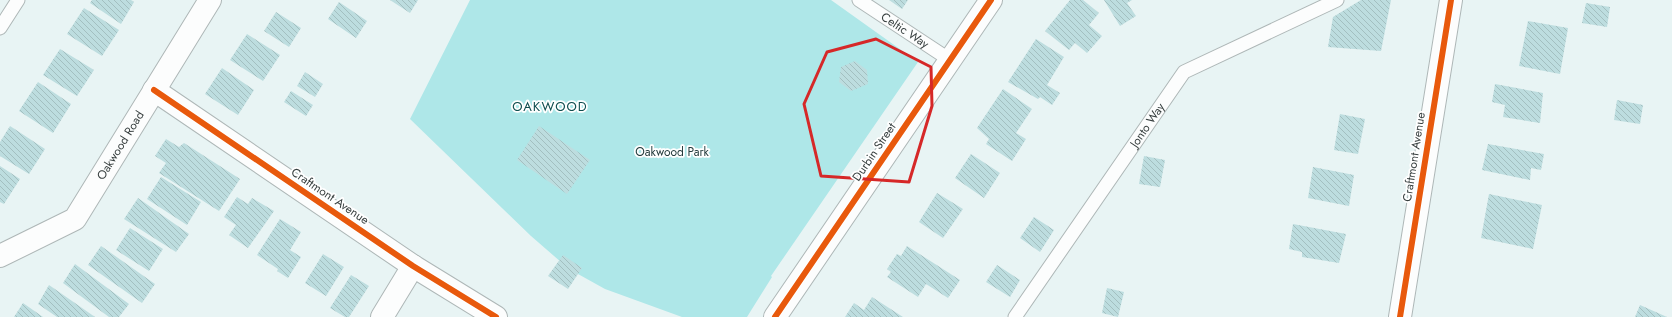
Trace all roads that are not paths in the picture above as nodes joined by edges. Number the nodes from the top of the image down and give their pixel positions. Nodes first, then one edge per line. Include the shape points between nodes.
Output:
1 (18, 0) edge
2 (210, 0) edge
3 (859, 0) edge
4 (991, 0) edge
5 (1337, 0) edge
6 (1451, 0) edge
7 (0, 28) edge
8 (950, 60) junction
9 (154, 90) junction
10 (0, 256) edge
11 (413, 266) junction
12 (382, 317) edge
13 (496, 317) edge
14 (775, 317) edge
15 (1015, 317) edge
16 (1400, 317) edge

1 - 7 lane
2 - 9 street, Oakwood Road
3 - 8 lane, Celtic Way
4 - 8 street, Durbin Street
5 - 15 lane, Jonto Way via 1184,72
6 - 16 street, Craftmont Avenue
8 - 14 street, Durbin Street
9 - 10 street, Oakwood Road via 74,219
9 - 11 street, Craftmont Avenue
11 - 12 street
11 - 13 street, Craftmont Avenue

